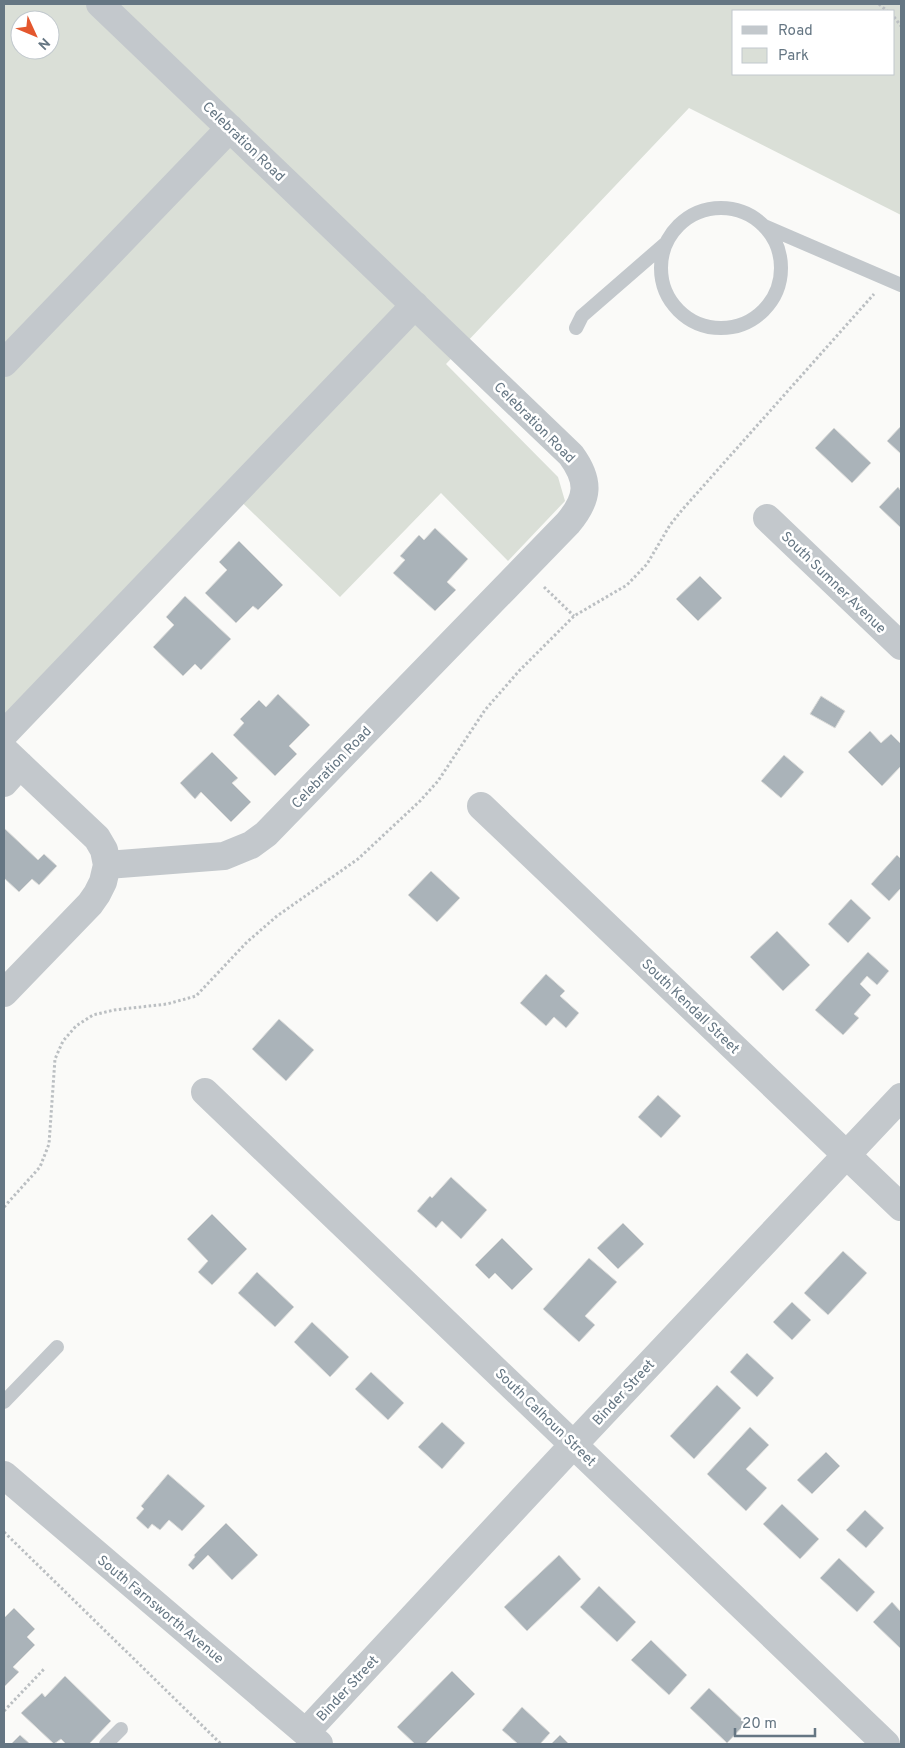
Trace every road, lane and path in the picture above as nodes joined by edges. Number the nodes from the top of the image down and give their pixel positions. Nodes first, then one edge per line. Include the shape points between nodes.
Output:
1 (100, 4) edge
2 (230, 128) junction
3 (764, 226) junction
4 (666, 243) junction
5 (888, 279) junction
6 (901, 285) edge
7 (415, 306) junction
8 (576, 328) dead end
9 (4, 363) edge
10 (767, 518) dead end
11 (524, 568) junction
12 (574, 616) junction
13 (901, 646) edge
14 (4, 734) edge
15 (9, 766) edge
16 (481, 806) dead end
17 (107, 865) junction
18 (4, 993) edge
19 (205, 1092) dead end
20 (901, 1097) edge
21 (847, 1154) junction
22 (4, 1207) edge
23 (901, 1207) edge
24 (57, 1347) dead end
25 (4, 1402) edge
26 (574, 1444) junction
27 (4, 1475) edge
28 (4, 1532) edge
29 (44, 1669) dead end
30 (4, 1711) edge
31 (121, 1729) dead end
32 (312, 1738) edge
33 (106, 1744) edge
34 (221, 1744) edge
35 (886, 1744) edge

1 - 2 street, Celebration Road
2 - 7 street, Celebration Road
2 - 9 street
3 - 4 lane via 747,214 729,208 710,209 692,215 677,227
3 - 4 lane via 776,243 781,263 779,284 770,303 756,318 737,327 716,329 696,324 668,299 660,262
3 - 5 lane
4 - 8 lane via 582,316
5 - 6 lane
5 - 12 path via 682,510 647,564 627,585
7 - 11 street, Celebration Road via 571,455 581,469 584,496 577,512
7 - 14 street
10 - 13 street, South Sumner Avenue
11 - 12 path
11 - 17 street, Celebration Road via 266,834 251,845 224,856
12 - 22 path via 485,710 438,782 358,859 277,916 247,942 196,996 167,1004 114,1010 94,1015 76,1026 54,1059 49,1144 40,1167
15 - 17 street via 97,838
16 - 21 street, South Kendall Street
17 - 18 street via 103,882 90,904
19 - 26 street, South Calhoun Street
20 - 21 street, Binder Street
21 - 23 street, South Kendall Street
21 - 26 street, Binder Street
24 - 25 lane
26 - 32 street, Binder Street
26 - 35 street, South Calhoun Street
27 - 32 street, South Farnsworth Avenue
28 - 34 path
29 - 30 path
31 - 33 lane

